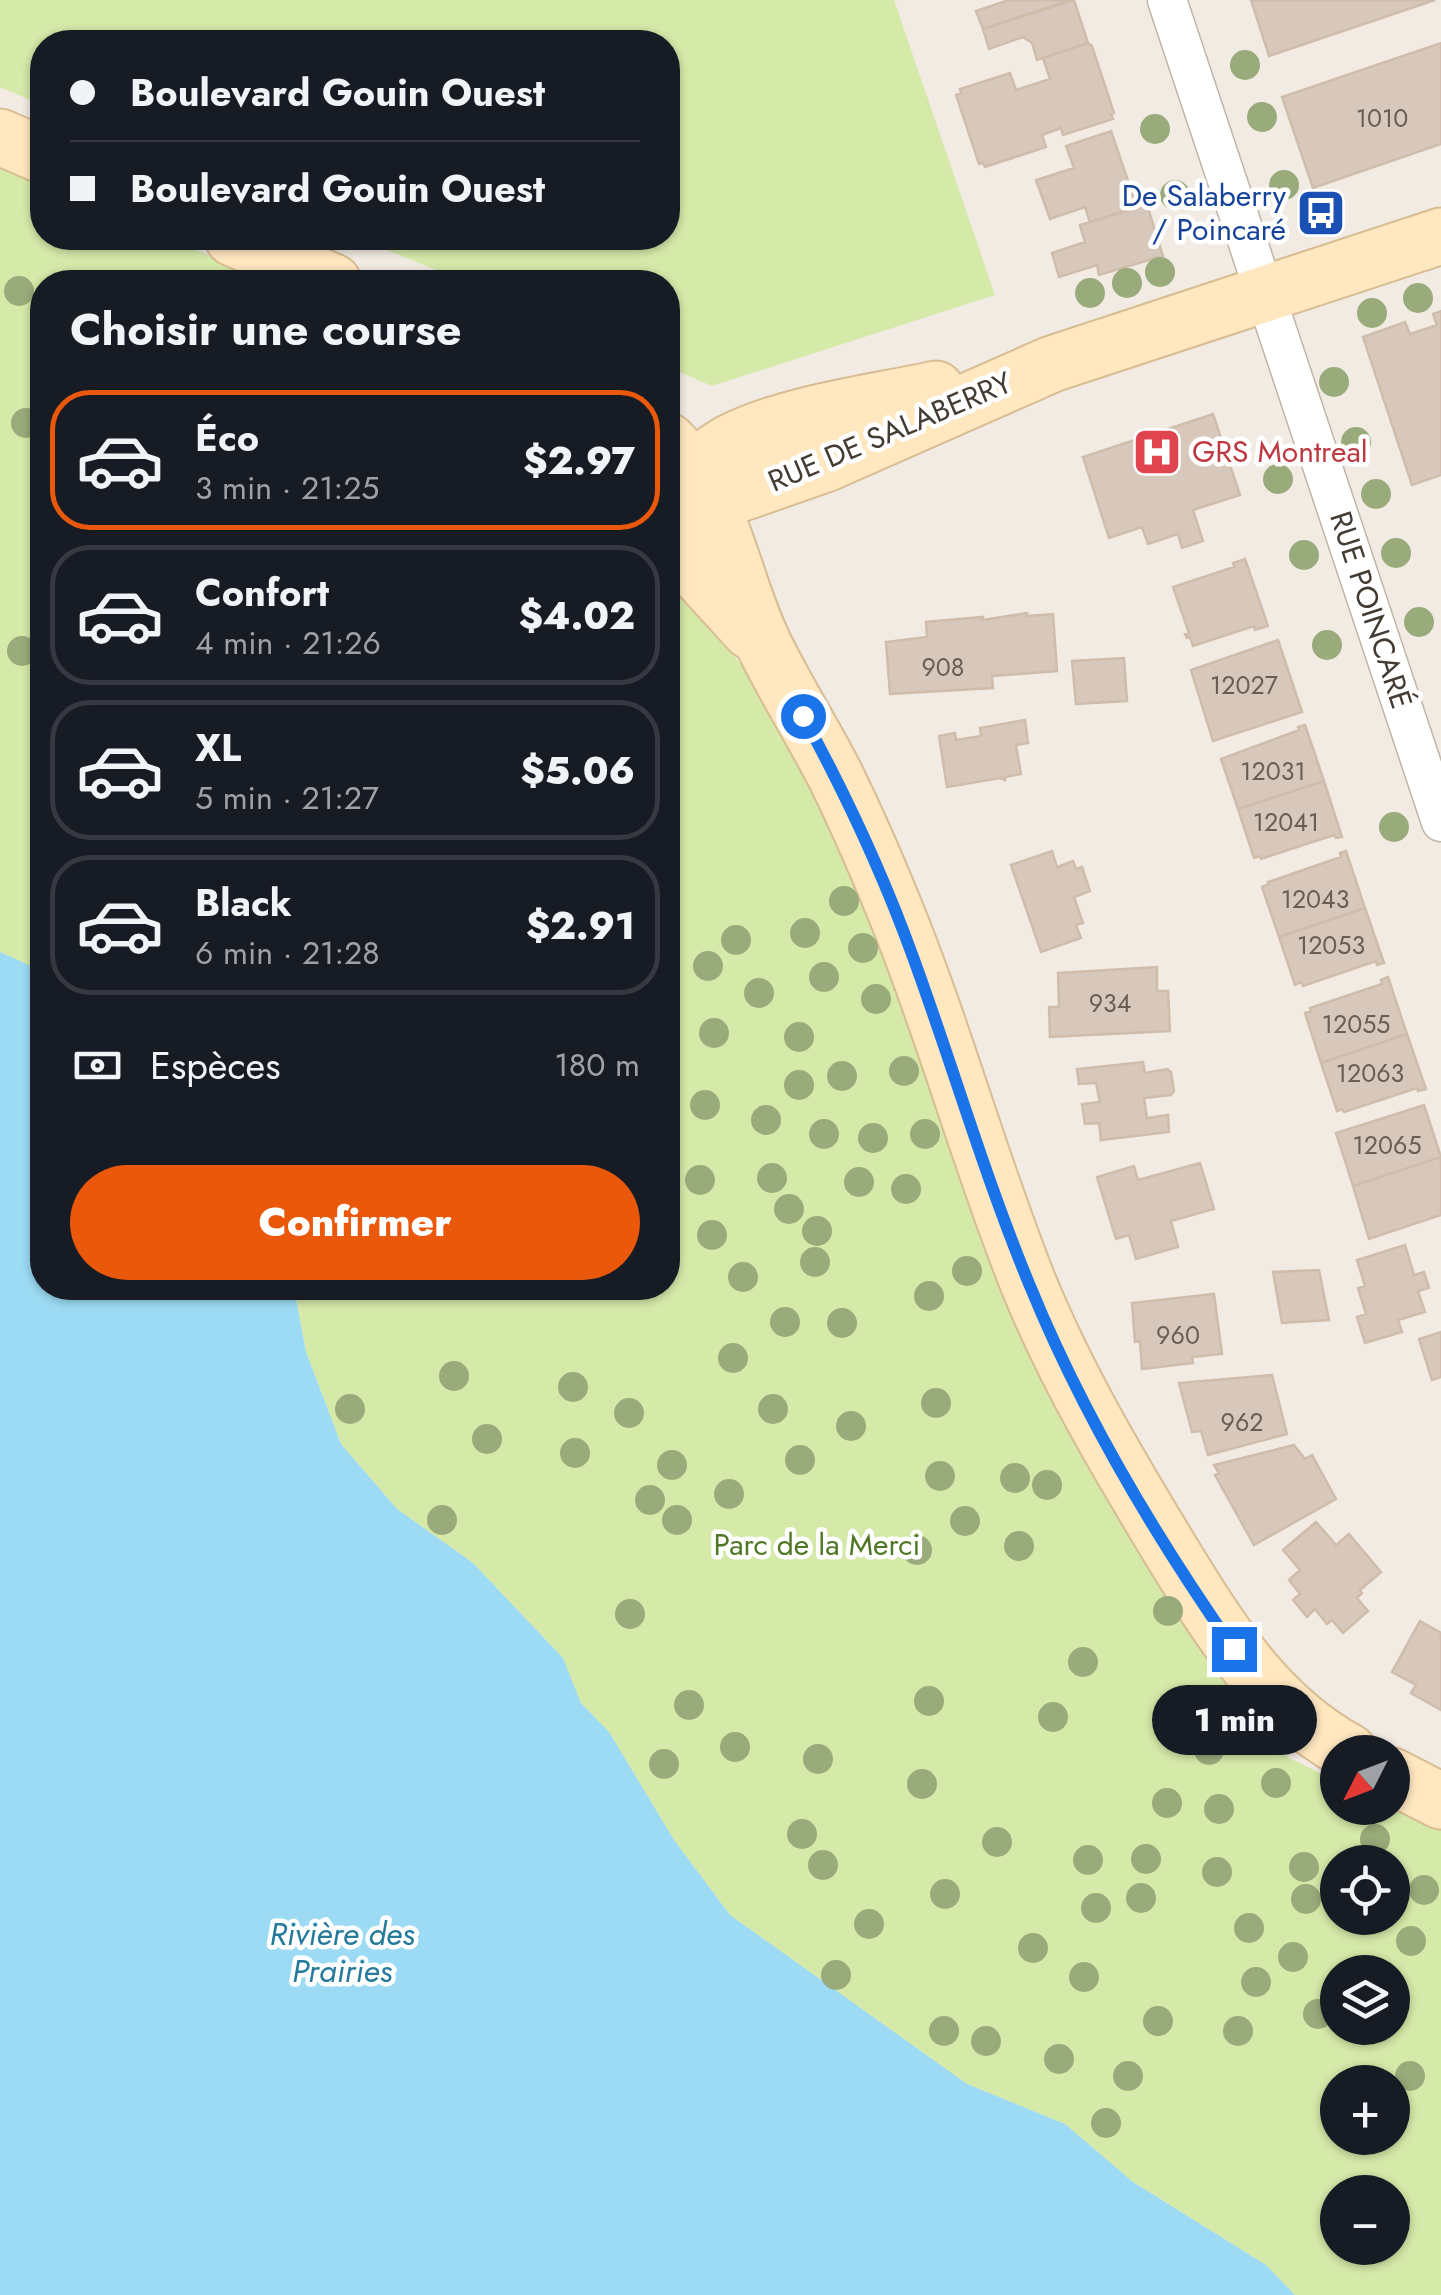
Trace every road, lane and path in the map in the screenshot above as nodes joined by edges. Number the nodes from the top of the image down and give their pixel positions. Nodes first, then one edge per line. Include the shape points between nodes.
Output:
1 (1167, 0) edge
2 (0, 136) edge
3 (30, 150) edge
4 (1441, 236) edge
5 (260, 250) edge
6 (305, 270) edge
7 (1265, 294) junction
8 (680, 480) edge
9 (680, 554) edge
10 (765, 648) junction
11 (1441, 822) edge
12 (1323, 1735) edge
13 (1410, 1785) edge
14 (1441, 1800) edge

1 - 7 street, RUE POINCARÉ
2 - 3 street
4 - 7 street, RUE DE SALABERRY
5 - 6 street
7 - 8 street, RUE DE SALABERRY via 1052,364 809,416 729,444
7 - 11 street, RUE POINCARÉ
8 - 10 street via 720,520
9 - 10 street
10 - 12 street via 870,850 1030,1288 1094,1420 1234,1649 1297,1718
13 - 14 street

